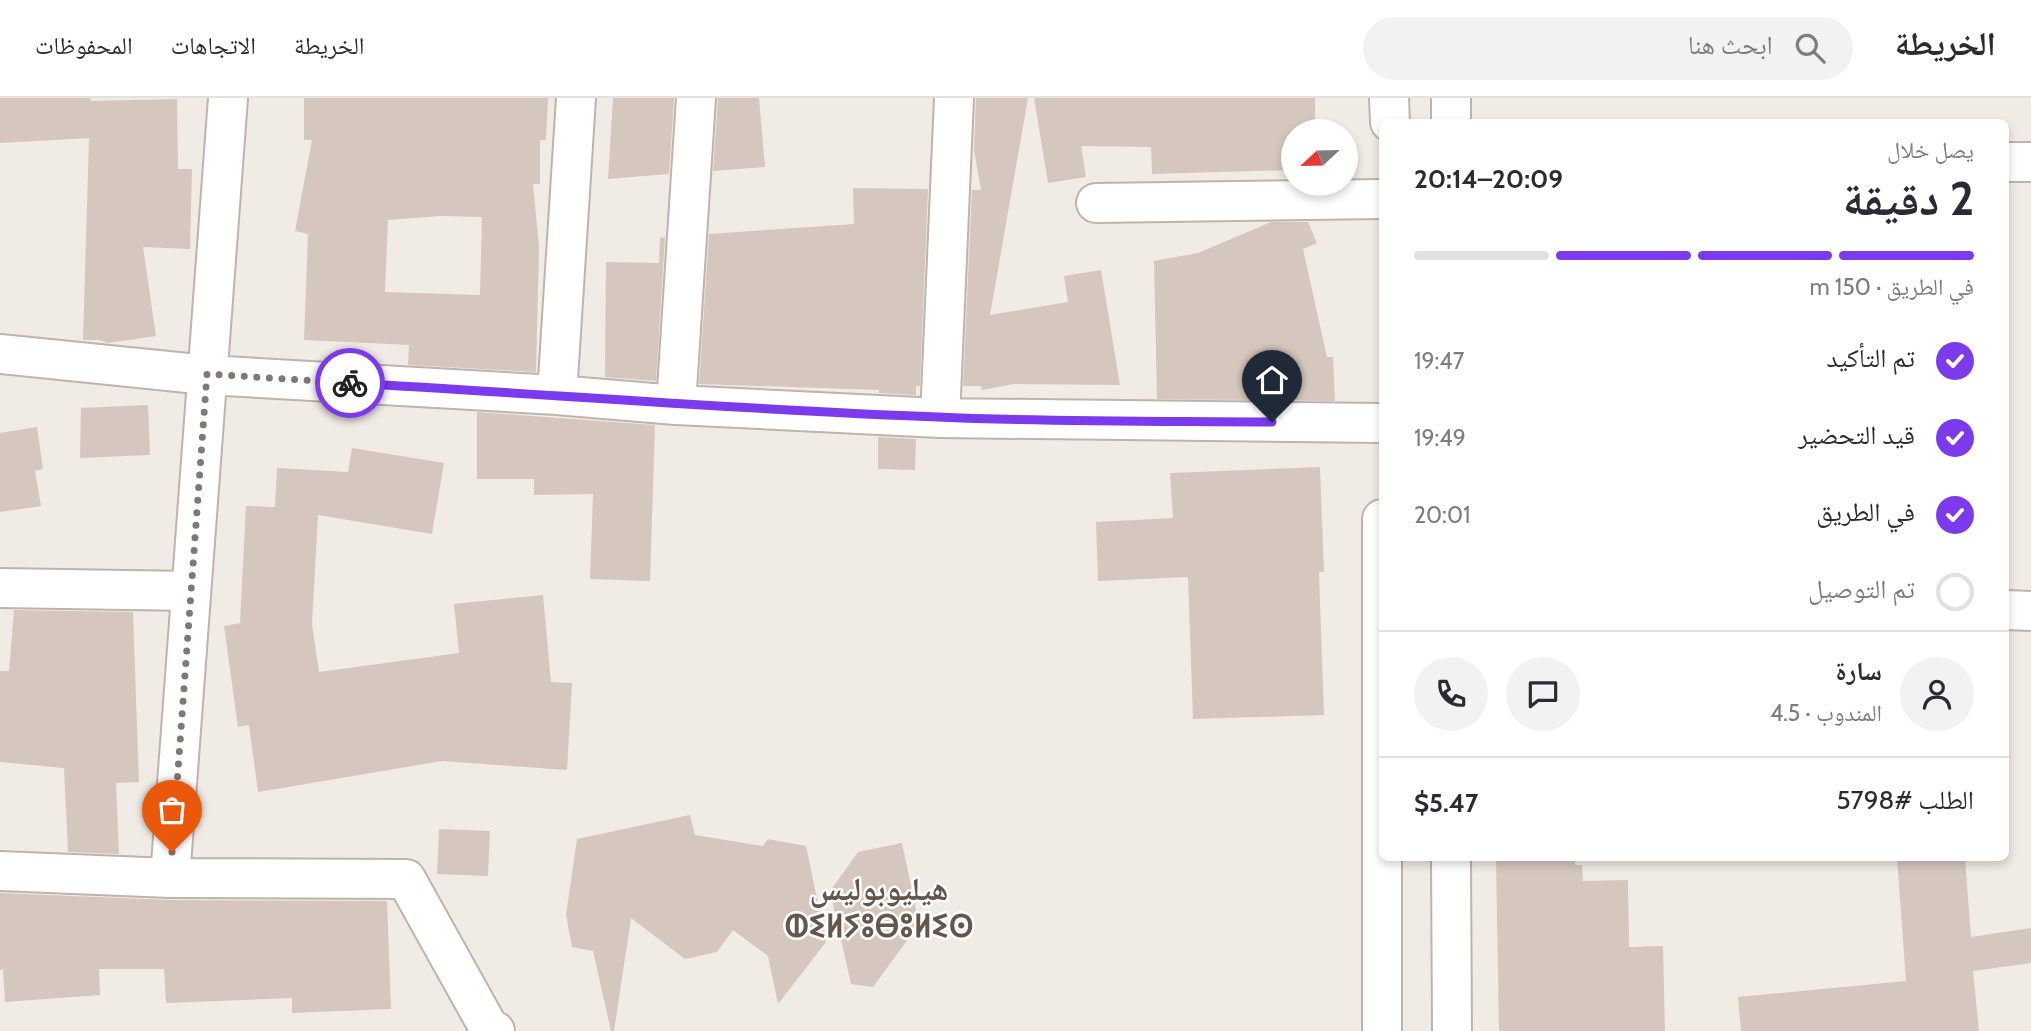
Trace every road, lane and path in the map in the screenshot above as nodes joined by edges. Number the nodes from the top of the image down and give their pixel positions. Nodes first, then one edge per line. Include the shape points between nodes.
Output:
1 (228, 98) edge
2 (576, 98) edge
3 (696, 98) edge
4 (954, 98) edge
5 (1389, 98) edge
6 (1451, 98) edge
7 (1390, 119) edge
8 (1451, 119) edge
9 (2009, 162) edge
10 (2031, 162) edge
11 (1379, 199) edge
12 (1096, 203) dead end
13 (0, 354) edge
14 (207, 374) junction
15 (557, 394) junction
16 (676, 405) junction
17 (940, 418) junction
18 (1379, 424) edge
19 (0, 588) edge
20 (191, 591) junction
21 (2009, 610) edge
22 (2031, 611) edge
23 (1382, 861) edge
24 (1451, 861) edge
25 (0, 871) edge
26 (170, 878) junction
27 (495, 1031) edge
28 (1382, 1031) edge
29 (1452, 1031) edge

1 - 14 street
2 - 15 street
3 - 16 street
4 - 17 street
5 - 7 street
6 - 8 street
9 - 10 street
11 - 12 street
13 - 14 street
14 - 15 street
14 - 20 street
15 - 16 street
16 - 17 street
17 - 18 street
19 - 20 street
20 - 26 street
21 - 22 street
23 - 28 street
24 - 29 street
25 - 26 street
26 - 27 street via 406,879 490,1030

